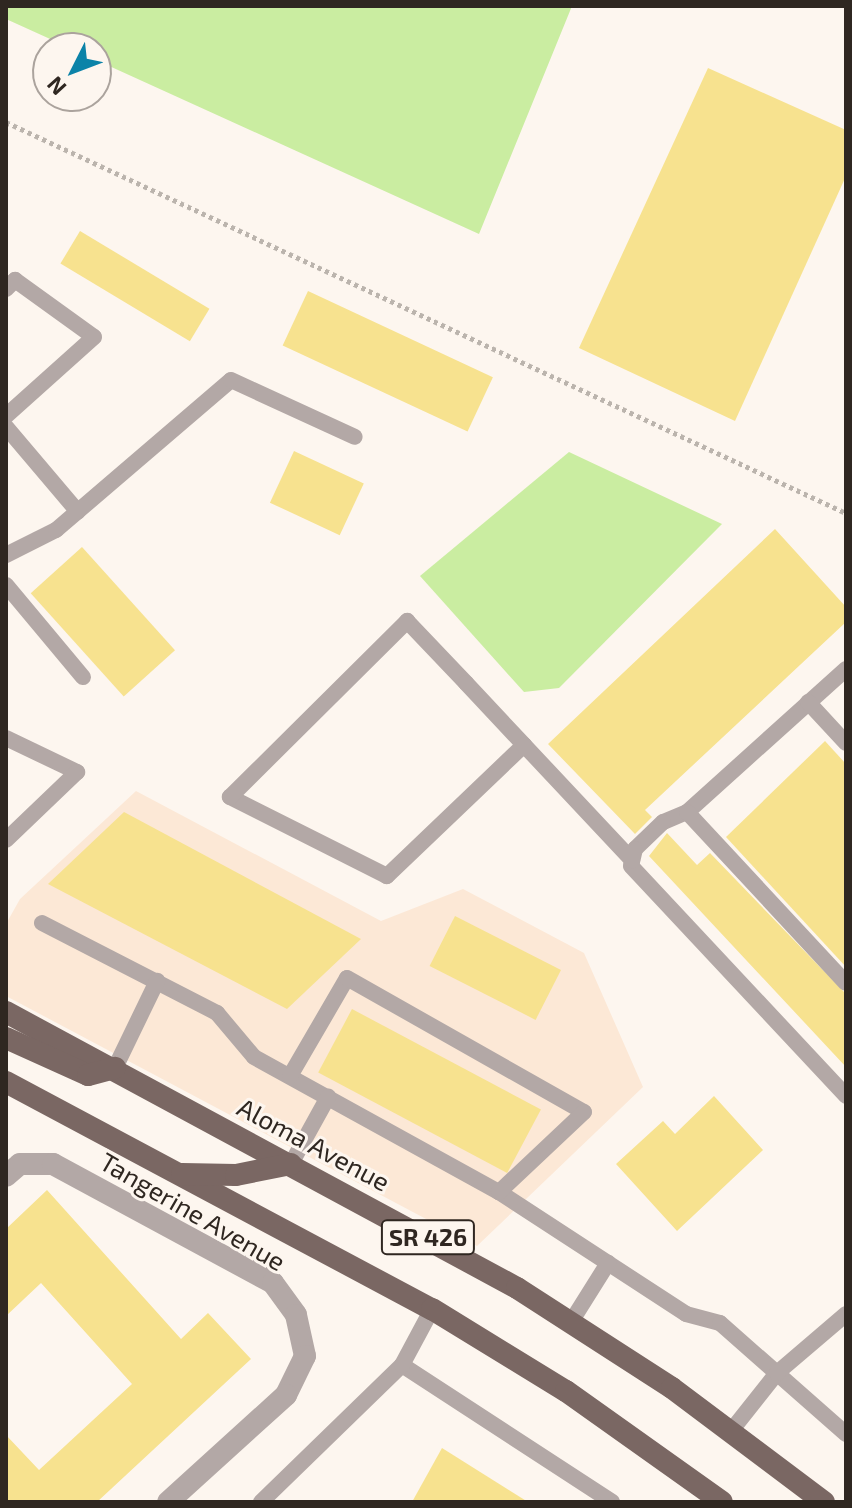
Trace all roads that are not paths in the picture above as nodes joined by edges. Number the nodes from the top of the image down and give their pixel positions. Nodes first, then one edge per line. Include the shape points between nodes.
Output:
1 (6, 289) edge
2 (6, 416) edge
3 (6, 427) edge
4 (355, 437) dead end
5 (78, 512) junction
6 (6, 555) edge
7 (6, 585) edge
8 (846, 669) edge
9 (83, 677) dead end
10 (808, 702) junction
11 (6, 738) edge
12 (846, 743) edge
13 (524, 745) junction
14 (687, 812) junction
15 (6, 840) edge
16 (632, 860) junction
17 (42, 923) dead end
18 (157, 981) junction
19 (846, 983) edge
20 (6, 1012) edge
21 (6, 1038) edge
22 (115, 1068) junction
23 (290, 1076) junction
24 (6, 1082) edge
25 (846, 1096) edge
26 (328, 1097) junction
27 (291, 1164) junction
28 (177, 1174) junction
29 (6, 1176) edge
30 (499, 1192) junction
31 (608, 1263) junction
32 (432, 1309) junction
33 (846, 1314) edge
34 (571, 1322) junction
35 (402, 1365) junction
36 (777, 1373) junction
37 (731, 1431) junction
38 (846, 1434) edge
39 (168, 1502) edge
40 (261, 1502) edge
41 (612, 1502) edge
42 (722, 1502) edge
43 (824, 1502) edge

1 - 2 lane via 15,280 94,337
3 - 5 lane
4 - 5 lane via 231,380
5 - 6 lane
7 - 9 lane
8 - 10 lane
10 - 12 lane
10 - 14 lane
11 - 15 lane via 77,772
13 - 13 lane via 407,621 230,797 387,876
13 - 16 lane
14 - 16 lane via 663,822
14 - 19 lane
16 - 25 lane
17 - 18 lane
18 - 22 lane
18 - 23 lane via 217,1013 254,1057
20 - 22 main road, Aloma Avenue / SR 426
21 - 22 main road via 88,1075
22 - 27 main road, Aloma Avenue / SR 426
23 - 26 lane
23 - 30 lane via 347,978 584,1112
24 - 28 main road, SR 426
26 - 27 lane
26 - 30 lane
27 - 28 main road via 236,1175
27 - 34 main road, Aloma Avenue / SR 426
28 - 32 main road, SR 426
29 - 39 street, Tangerine Avenue via 20,1164 53,1164 273,1283 296,1315 305,1356 286,1395
30 - 31 lane
31 - 34 lane
31 - 36 lane via 686,1314 720,1323
32 - 35 lane
32 - 42 main road, SR 426 via 566,1391
33 - 36 lane
34 - 37 main road, Aloma Avenue / SR 426
35 - 40 lane
35 - 41 lane
36 - 37 lane
36 - 38 lane
37 - 43 main road, Aloma Avenue / SR 426

